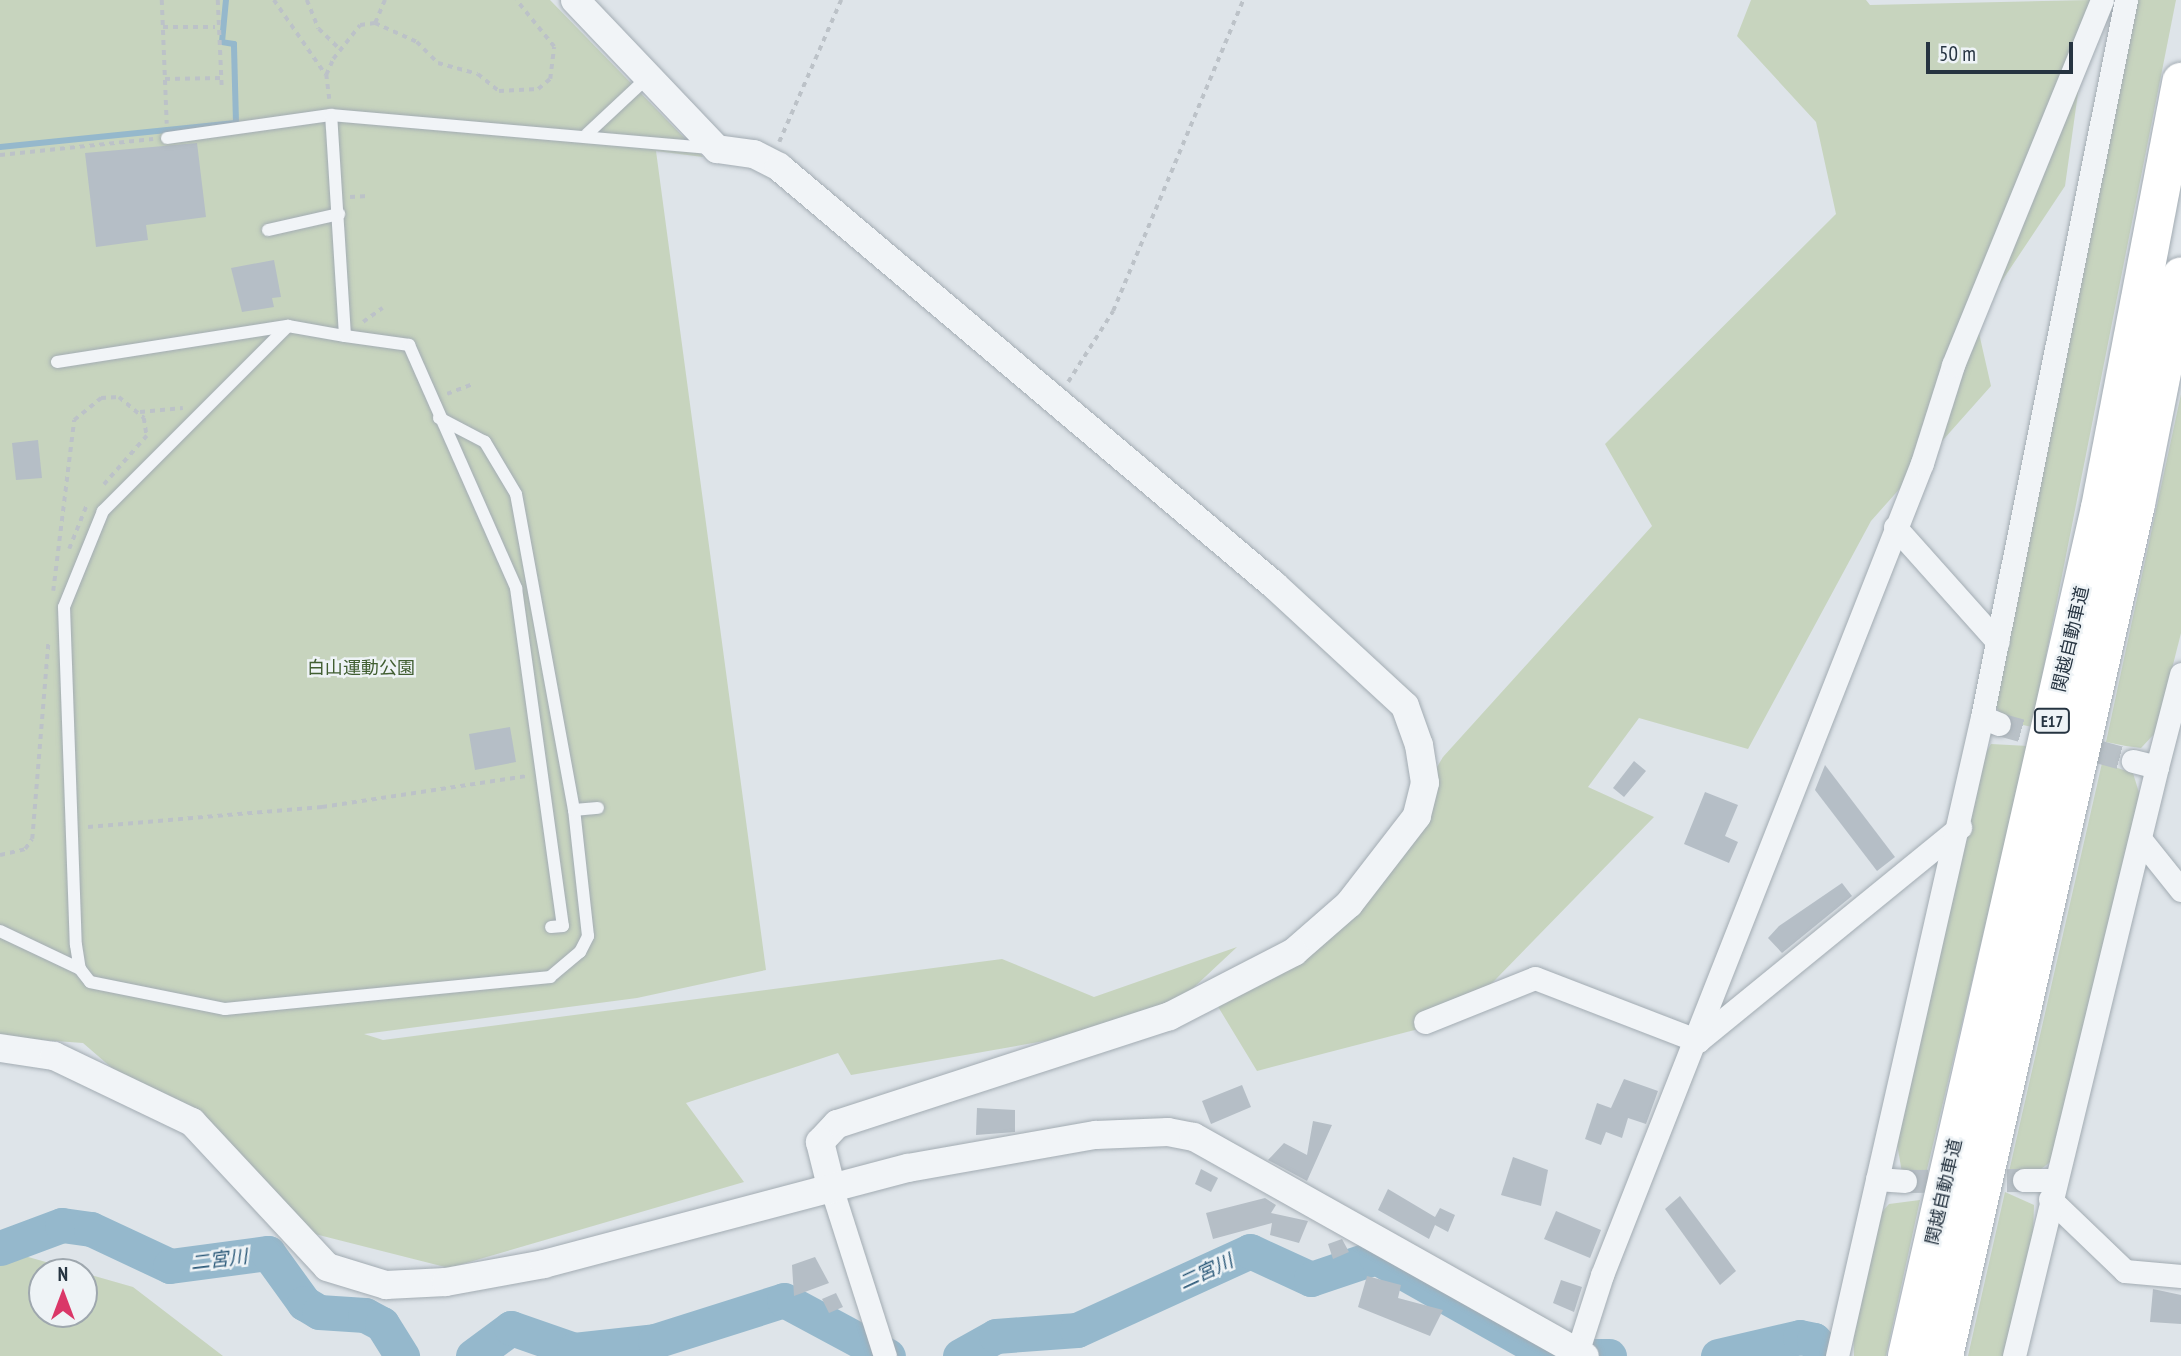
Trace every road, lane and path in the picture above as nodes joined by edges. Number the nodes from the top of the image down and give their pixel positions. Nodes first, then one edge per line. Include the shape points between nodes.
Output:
1 (162, 0) edge
2 (218, 0) edge
3 (274, 0) edge
4 (307, 0) edge
5 (385, 0) edge
6 (516, 0) edge
7 (575, 0) edge
8 (841, 0) edge
9 (1243, 0) edge
10 (2102, 0) edge
11 (2126, 0) edge
12 (375, 23) junction
13 (215, 26) junction
14 (163, 27) junction
15 (341, 50) junction
16 (326, 75) junction
17 (221, 78) junction
18 (647, 78) junction
19 (165, 79) junction
20 (2181, 82) edge
21 (222, 88) dead end
22 (331, 115) junction
23 (587, 134) junction
24 (167, 138) junction
25 (717, 149) junction
26 (0, 155) edge
27 (770, 162) junction
28 (339, 214) junction
29 (268, 230) dead end
30 (2181, 276) edge
31 (288, 326) junction
32 (345, 336) junction
33 (57, 362) dead end
34 (473, 384) dead end
35 (1058, 398) junction
36 (432, 399) junction
37 (207, 405) junction
38 (140, 412) dead end
39 (439, 418) junction
40 (1895, 527) junction
41 (1998, 642) junction
42 (2181, 674) edge
43 (2133, 761) tunnel mouth
44 (2157, 767) junction
45 (546, 773) junction
46 (598, 808) dead end
47 (574, 810) junction
48 (1960, 827) junction
49 (72, 828) junction
50 (2141, 840) junction
51 (2181, 890) edge
52 (551, 927) dead end
53 (0, 931) edge
54 (80, 969) junction
55 (1425, 1022) dead end
56 (1698, 1041) junction
57 (0, 1048) edge
58 (1877, 1179) junction
59 (2024, 1180) tunnel mouth
60 (1905, 1181) tunnel mouth
61 (2052, 1189) junction
62 (832, 1190) junction
63 (2181, 1276) edge
64 (1839, 1345) edge
65 (1580, 1355) edge
66 (885, 1356) edge
67 (1849, 1356) edge
68 (1907, 1356) edge
69 (1944, 1356) edge
70 (2014, 1356) edge

1 - 14 path
2 - 13 path
3 - 16 path
4 - 15 path via 319,29
5 - 12 path
6 - 12 path via 554,47 550,79 538,89 499,91 478,74 438,63 417,42
7 - 18 street
8 - 27 path
9 - 35 path via 1113,311
10 - 40 street via 1953,365
11 - 41 street
12 - 15 path via 360,25
13 - 14 path
13 - 17 path
14 - 19 path
15 - 16 path
16 - 22 path
17 - 19 path
17 - 21 path
18 - 23 lane
18 - 25 street
19 - 24 path
20 - 68 highway, 関越自動車道 / E17 via 2100,508
22 - 23 lane
22 - 24 lane
22 - 28 lane
23 - 25 lane
24 - 26 path
25 - 27 street
27 - 35 street
28 - 29 lane
28 - 32 lane
30 - 69 highway, 関越自動車道 / E17 via 2121,572
31 - 32 lane
31 - 33 lane
31 - 37 lane
32 - 36 lane via 409,345
34 - 36 path
35 - 62 street via 1405,706 1424,783 1417,816 1349,904 1294,952 1208,1002 837,1124 820,1142
36 - 39 lane
37 - 38 path
37 - 49 lane via 103,511 64,607
39 - 45 lane via 516,588
39 - 47 lane via 485,442 516,494
40 - 41 street
40 - 56 street
41 - 48 street via 1990,720
42 - 44 street
43 - 44 street
44 - 50 street
45 - 49 path via 322,807
45 - 52 lane via 563,926
46 - 47 lane
47 - 54 lane via 587,936 580,952 550,977 225,1009 90,982
48 - 56 street
48 - 58 street
49 - 54 lane
50 - 51 street
50 - 61 street
53 - 54 lane
55 - 56 street via 1535,978
56 - 65 street via 1602,1275
57 - 62 street via 54,1056 192,1122 327,1267 386,1285 446,1283 544,1264
58 - 60 street
58 - 64 street
59 - 61 street
61 - 63 street via 2125,1271
61 - 70 street
62 - 65 street via 908,1168 1096,1135 1130,1131 1194,1137
62 - 66 street
64 - 67 street

